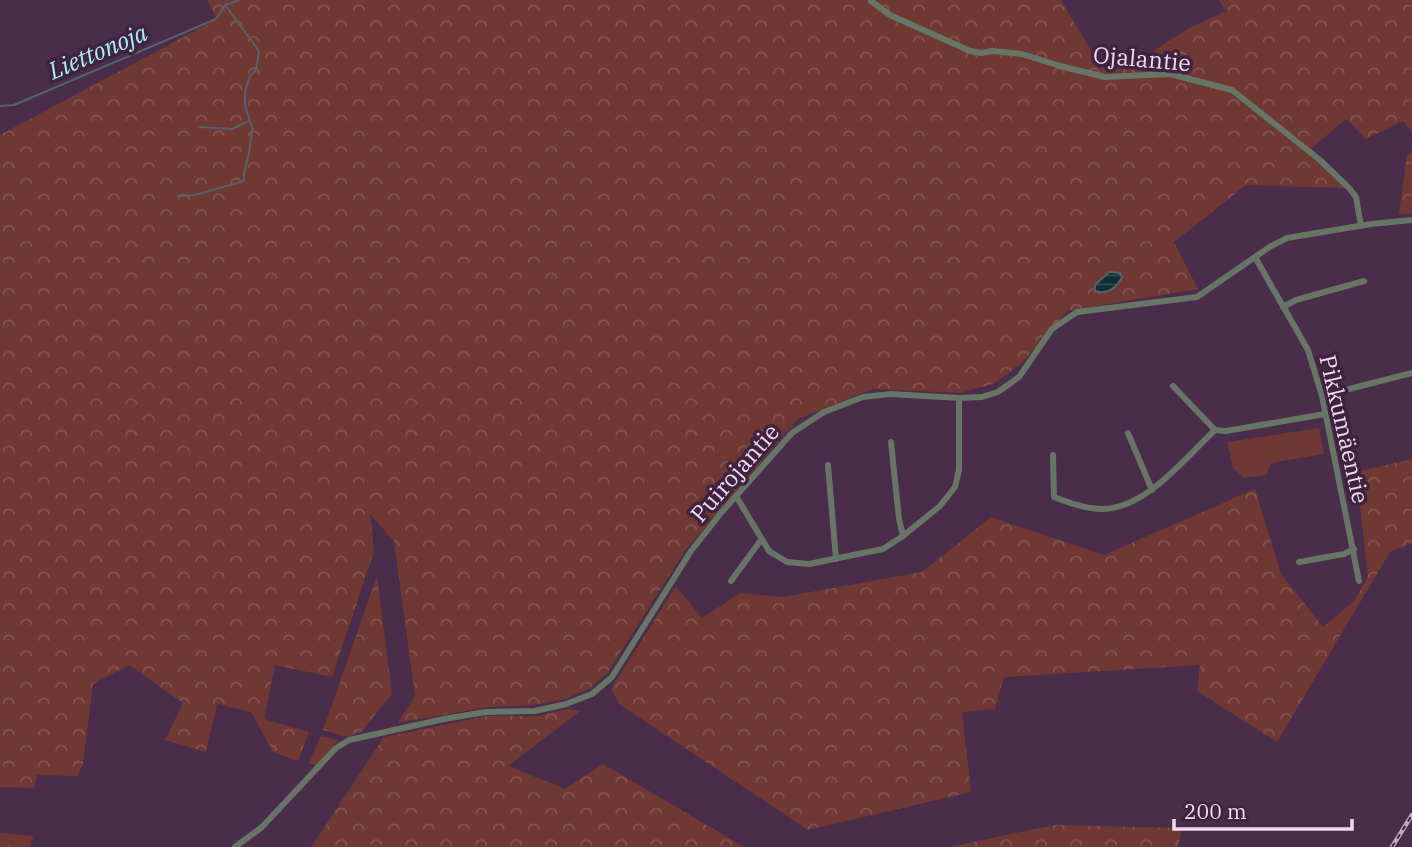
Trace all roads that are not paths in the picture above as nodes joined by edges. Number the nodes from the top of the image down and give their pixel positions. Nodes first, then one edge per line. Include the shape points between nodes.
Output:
1 (871, 1) edge
2 (1412, 220) edge
3 (1362, 226) junction
4 (1255, 257) junction
5 (1364, 281) dead end
6 (1283, 306) junction
7 (1412, 373) edge
8 (1173, 386) dead end
9 (1322, 396) junction
10 (960, 398) junction
11 (1325, 414) junction
12 (1215, 430) junction
13 (1128, 433) dead end
14 (891, 442) dead end
15 (1053, 456) dead end
16 (828, 465) dead end
17 (1152, 490) junction
18 (736, 496) junction
19 (903, 536) junction
20 (761, 540) junction
21 (1354, 549) junction
22 (836, 559) junction
23 (1299, 562) dead end
24 (731, 581) dead end
25 (1359, 581) dead end
26 (235, 847) edge

1 - 3 street, Ojalantie via 890,15 970,51 1022,54 1105,77 1170,74 1232,90 1350,189
2 - 3 street, Puirojantie
3 - 4 street, Puirojantie via 1287,238
4 - 6 street, Pikkumäentie
4 - 10 street, Puirojantie via 1197,297 1077,312 1052,330 1009,386 982,397
5 - 6 street
6 - 9 street, Pikkumäentie via 1308,350
7 - 9 street
8 - 12 street
9 - 11 street, Pikkumäentie
10 - 18 street, Puirojantie via 890,394 863,397 824,412 792,433
10 - 19 street via 960,470 955,487 940,506
11 - 12 street
11 - 21 street, Pikkumäentie
12 - 17 street
13 - 17 street
14 - 19 street
15 - 17 street via 1054,497 1065,501 1115,508
16 - 22 street
18 - 20 street
18 - 26 street, Puirojantie via 691,551 612,677 592,694 535,711 486,712 349,740 336,748 262,827
19 - 22 street via 876,552
20 - 22 street via 787,562
20 - 24 street
21 - 23 street
21 - 25 street, Pikkumäentie

